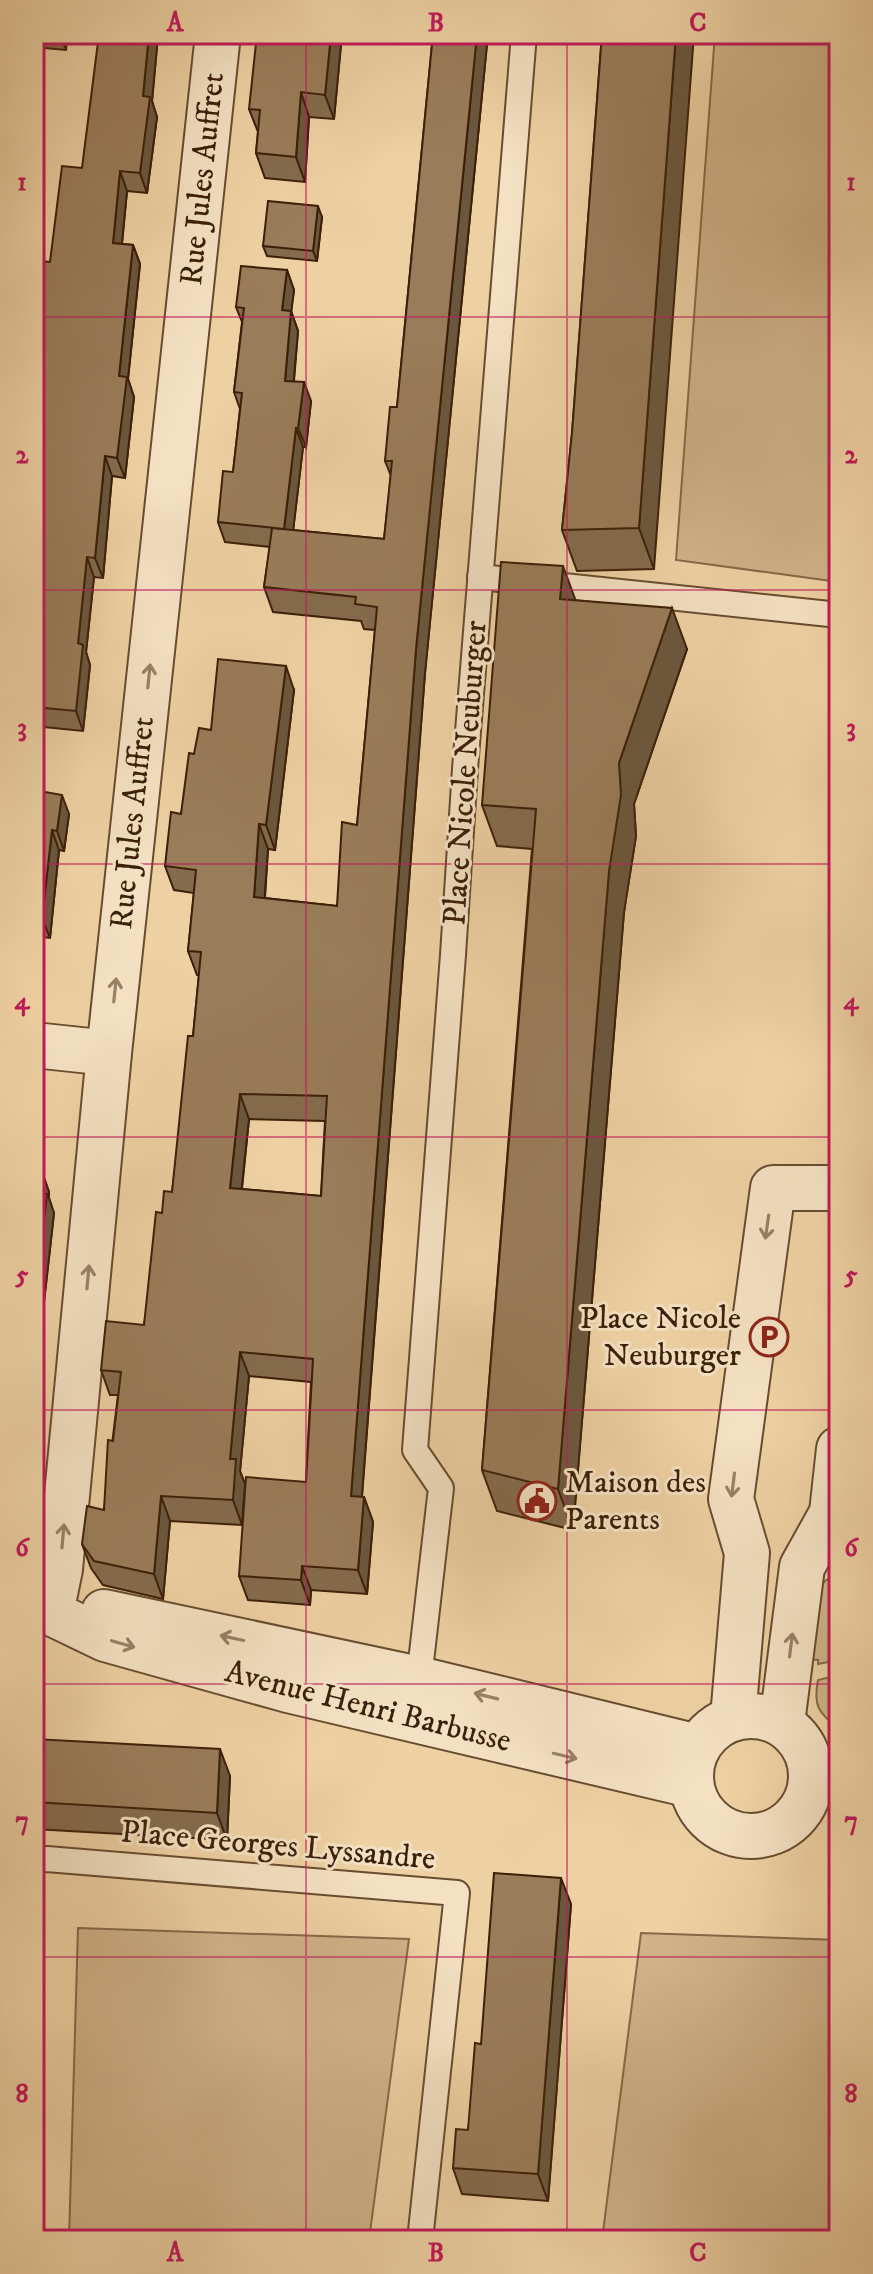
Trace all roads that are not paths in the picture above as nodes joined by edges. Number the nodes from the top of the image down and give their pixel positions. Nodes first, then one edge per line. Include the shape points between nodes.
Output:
1 (218, 34) edge
2 (524, 34) edge
3 (480, 577) junction
4 (839, 615) edge
5 (34, 1045) edge
6 (109, 1053) junction
7 (839, 1188) edge
8 (839, 1449) edge
9 (43, 1611) edge
10 (419, 1679) junction
11 (733, 1718) junction
12 (782, 1723) junction
13 (694, 1766) junction
14 (824, 1790) edge
15 (34, 1861) edge
16 (420, 2240) edge

6 -> 1 street, Rue Jules Auffret
2 - 3 lane, Place Nicole Neuburger
3 - 4 lane, Place Nicole Neuburger
3 - 10 lane, Place Nicole Neuburger via 415,1450 441,1488
5 - 6 street
9 -> 6 street, Rue Jules Auffret via 60,1569
7 -> 11 street via 773,1188 731,1499 747,1553
12 -> 8 street via 802,1567 832,1513
10 -> 9 street, Avenue Henri Barbusse via 112,1612
9 -> 13 street, Avenue Henri Barbusse via 105,1639 288,1690
13 -> 10 street, Avenue Henri Barbusse
11 - 12 street via 758,1715
11 - 13 street via 713,1729
12 - 14 street via 802,1742
13 - 14 street via 702,1812 726,1831 755,1836 784,1827
15 - 16 lane, Place Georges Lyssandre via 457,1893

